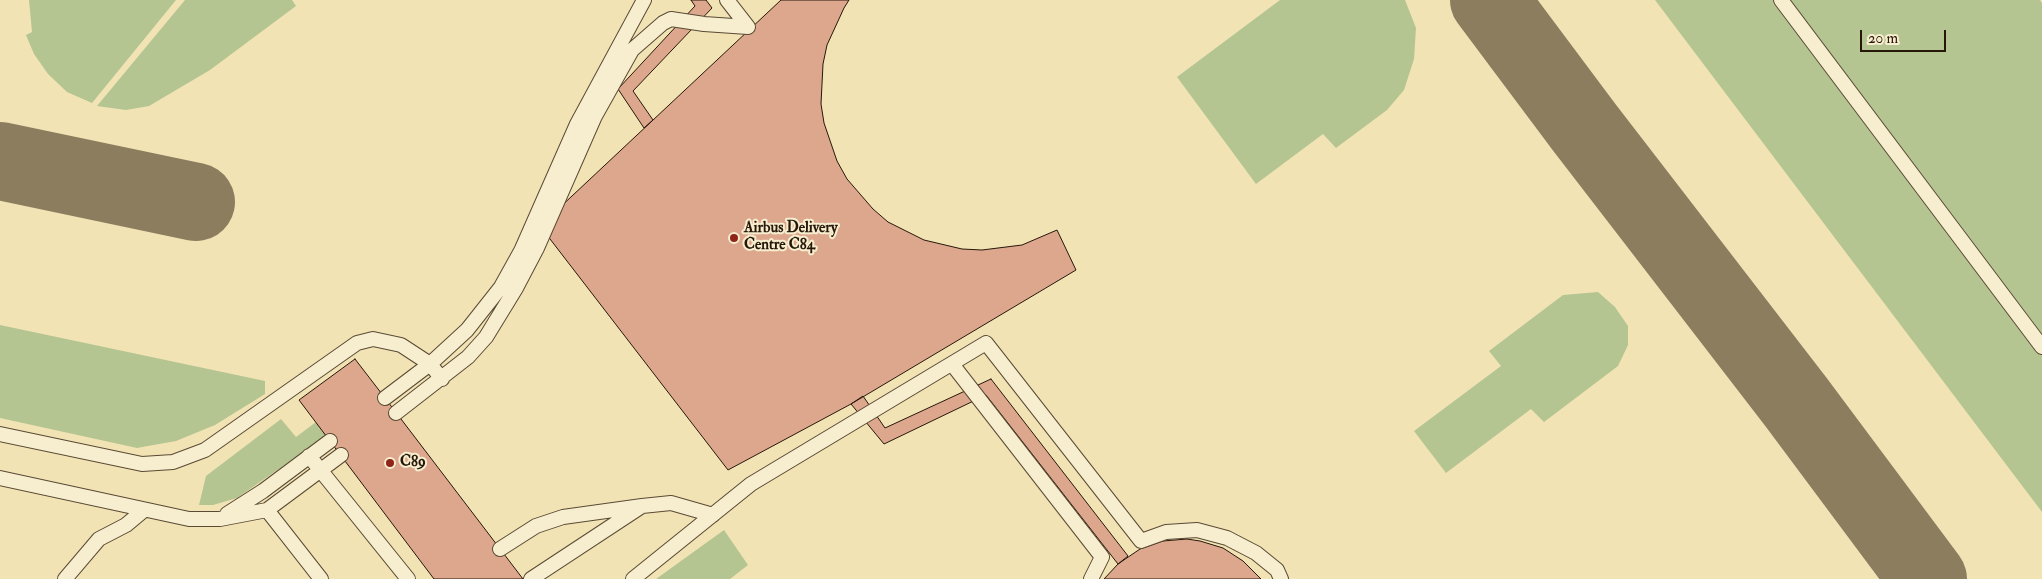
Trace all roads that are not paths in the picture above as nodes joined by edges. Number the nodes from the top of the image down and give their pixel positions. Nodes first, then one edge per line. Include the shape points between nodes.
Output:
1 (644, 0) edge
2 (727, 0) edge
3 (1781, 0) edge
4 (2042, 347) edge
5 (430, 364) junction
6 (952, 364) junction
7 (442, 379) junction
8 (384, 398) dead end
9 (396, 413) dead end
10 (0, 434) edge
11 (330, 441) dead end
12 (341, 455) dead end
13 (309, 456) junction
14 (320, 470) junction
15 (0, 478) edge
16 (642, 506) junction
17 (144, 510) junction
18 (267, 510) junction
19 (713, 515) junction
20 (220, 519) junction
21 (500, 549) dead end
22 (64, 579) edge
23 (321, 579) edge
24 (408, 579) edge
25 (531, 579) edge
26 (633, 579) edge
27 (1091, 579) edge
28 (1281, 579) edge

1 - 5 lane via 577,124 521,251 501,287 467,330
2 - 7 lane via 748,27 671,19 632,50 595,116 538,248 516,288 486,337
3 - 4 lane
5 - 7 lane
5 - 8 lane
5 - 10 lane via 401,345 373,339 357,343 205,450 173,462 142,464
6 - 19 lane via 751,484
6 - 27 lane via 1102,557
6 - 28 lane via 986,343 1141,541 1166,532 1197,530 1227,538 1256,553 1277,570
7 - 9 lane
11 - 13 lane
12 - 14 lane
13 - 14 lane
13 - 20 lane
14 - 18 lane
14 - 24 lane
15 - 17 lane
16 - 19 lane via 672,503
16 - 21 lane via 563,517 536,526
16 - 25 lane
17 - 20 lane via 189,519
17 - 22 lane via 99,539
18 - 20 lane
18 - 23 lane
19 - 26 lane

